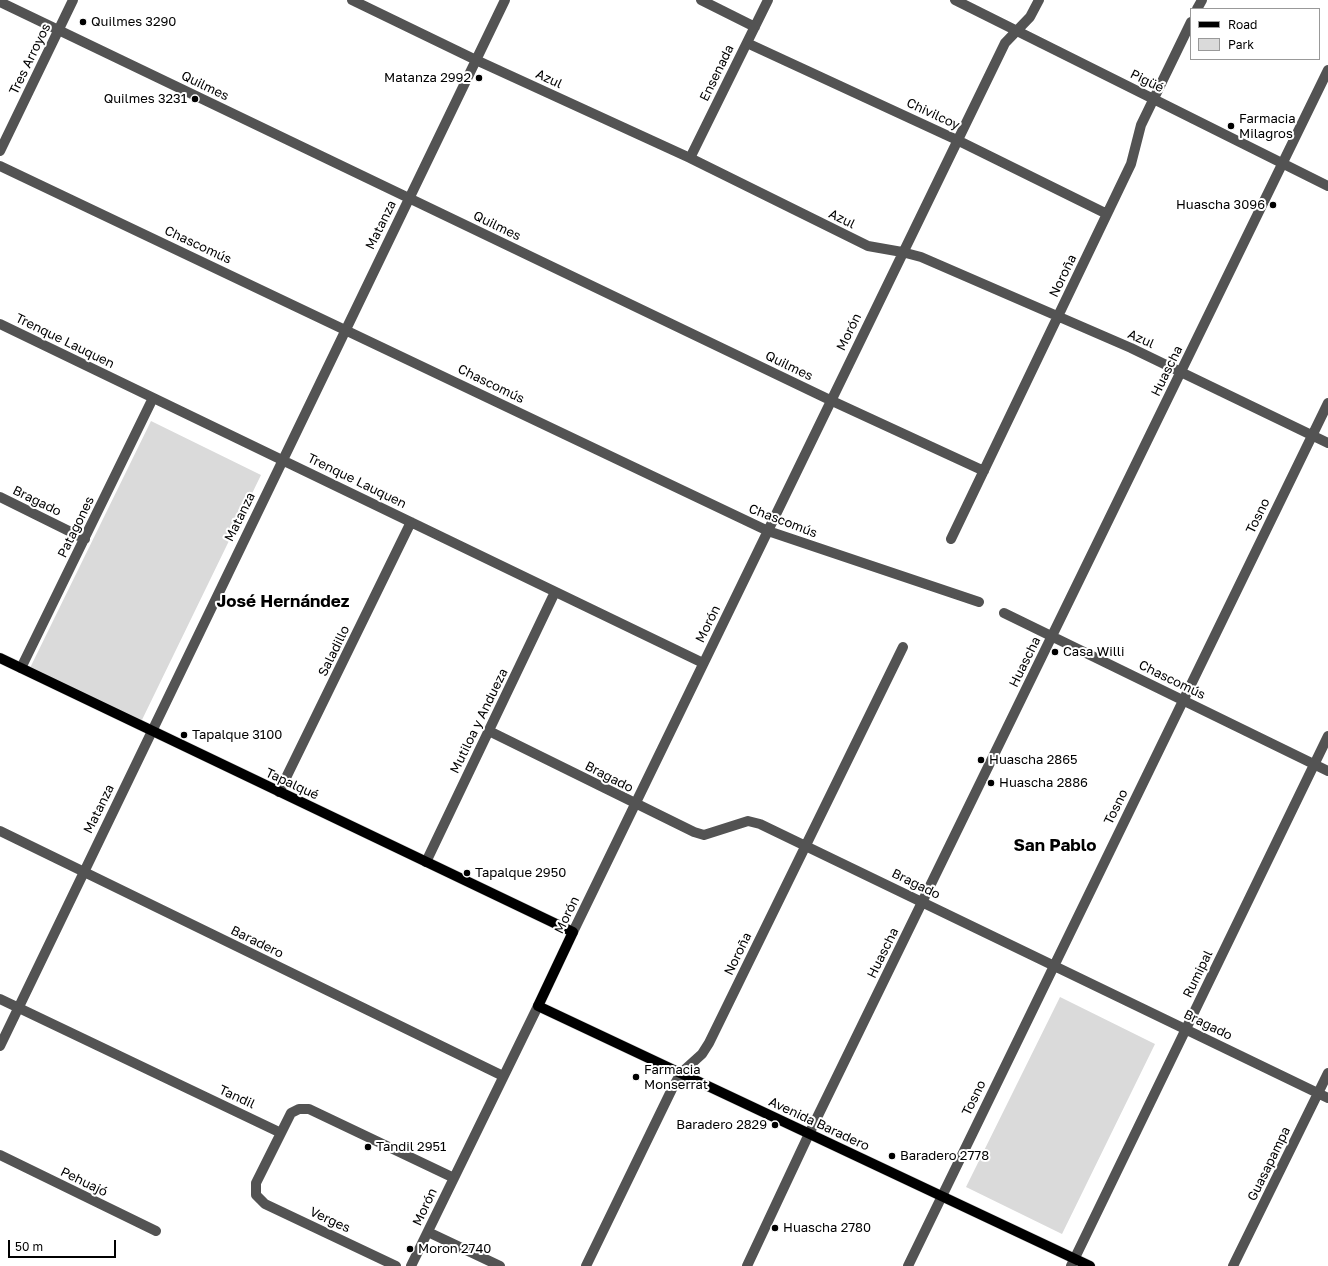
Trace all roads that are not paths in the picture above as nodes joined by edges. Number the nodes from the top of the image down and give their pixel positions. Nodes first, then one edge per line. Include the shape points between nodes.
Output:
1 (73, 0) edge
2 (352, 0) edge
3 (505, 0) edge
4 (701, 0) edge
5 (768, 0) edge
6 (955, 0) edge
7 (1039, 0) edge
8 (0, 2) edge
9 (1190, 24) edge
10 (755, 26) junction
11 (59, 30) junction
12 (1015, 30) junction
13 (747, 43) junction
14 (476, 60) junction
15 (1328, 70) edge
16 (1153, 98) junction
17 (957, 140) junction
18 (0, 151) edge
19 (690, 158) junction
20 (1283, 164) junction
21 (0, 166) edge
22 (1328, 186) edge
23 (409, 198) junction
24 (1107, 214) junction
25 (902, 252) junction
26 (1058, 317) junction
27 (0, 324) edge
28 (346, 329) junction
29 (1181, 372) junction
30 (153, 398) junction
31 (830, 400) junction
32 (1328, 403) edge
33 (1312, 435) junction
34 (1328, 443) edge
35 (282, 460) junction
36 (984, 471) junction
37 (0, 497) edge
38 (411, 522) junction
39 (768, 531) junction
40 (84, 539) junction
41 (952, 539) dead end
42 (556, 592) junction
43 (979, 602) dead end
44 (1004, 613) dead end
45 (1052, 636) junction
46 (903, 647) dead end
47 (0, 658) edge
48 (703, 663) junction
49 (21, 668) junction
50 (1183, 700) junction
51 (151, 731) junction
52 (489, 731) junction
53 (1328, 736) edge
54 (1314, 764) junction
55 (1328, 771) edge
56 (279, 792) junction
57 (635, 804) junction
58 (0, 831) edge
59 (806, 845) junction
60 (426, 862) junction
61 (83, 872) junction
62 (923, 902) junction
63 (573, 932) junction
64 (1054, 965) junction
65 (0, 999) edge
66 (538, 1006) junction
67 (18, 1008) junction
68 (1186, 1029) junction
69 (0, 1046) edge
70 (681, 1073) junction
71 (1328, 1073) edge
72 (503, 1076) junction
73 (1318, 1093) junction
74 (1328, 1098) edge
75 (281, 1133) junction
76 (809, 1134) junction
77 (0, 1155) edge
78 (454, 1178) junction
79 (941, 1196) junction
80 (156, 1231) dead end
81 (428, 1232) junction
82 (1072, 1262) edge
83 (396, 1266) edge
84 (411, 1266) edge
85 (500, 1266) edge
86 (586, 1266) edge
87 (747, 1266) edge
88 (908, 1266) edge
89 (1090, 1266) edge
90 (1233, 1266) edge

1 - 11 street, Tres Arroyos
2 - 14 street, Azul
3 - 14 street, Matanza
4 - 10 street
5 - 10 street, Ensenada
6 - 12 street, Pigüé
7 - 12 street, Morón via 1030,17
8 - 11 street, Quilmes
9 - 16 street, Noroña
10 - 13 street, Ensenada
11 - 18 street, Tres Arroyos
11 - 23 street, Quilmes
12 - 16 street, Pigüé
12 - 17 street, Morón via 1005,43
13 - 17 street, Chivilcoy
13 - 19 street, Ensenada
14 - 19 street, Azul
14 - 23 street, Matanza
15 - 20 street, Huascha
16 - 20 street, Pigüé
16 - 24 street, Noroña via 1141,125 1131,164
17 - 24 street, Chivilcoy
17 - 25 street, Morón
19 - 25 street, Azul via 868,246
20 - 22 street, Pigüé
20 - 29 street, Huascha
21 - 28 street, Chascomús
23 - 28 street, Matanza
23 - 31 street, Quilmes
24 - 26 street, Noroña
25 - 26 street, Azul via 921,257
25 - 31 street, Morón
26 - 29 street, Azul
26 - 36 street, Noroña
27 - 30 street, Trenque Lauquen
28 - 35 street, Matanza
28 - 39 street, Chascomús
29 - 33 street, Azul
29 - 45 street, Huascha
30 - 35 street, Trenque Lauquen
30 - 40 street, Patagones
31 - 36 street, Quilmes
31 - 39 street, Morón
32 - 33 street, Tosno
33 - 34 street, Azul
33 - 50 street, Tosno
35 - 38 street, Trenque Lauquen
35 - 51 street, Matanza
36 - 41 street, Noroña
37 - 40 street, Bragado
38 - 42 street, Trenque Lauquen
38 - 56 street, Saladillo
39 - 43 street, Chascomús
39 - 48 street, Morón
40 - 49 street, Patagones
42 - 48 street, Trenque Lauquen
42 - 52 street, Mutiloa y Andueza
44 - 45 street, Chascomús
45 - 50 street, Chascomús
45 - 62 street, Huascha
46 - 59 street, Noroña
47 - 49 main road, Tapalqué
48 - 57 street, Morón
49 - 51 main road, Tapalqué
50 - 54 street, Chascomús
50 - 64 street, Tosno
51 - 56 main road, Tapalqué
51 - 61 street, Matanza
52 - 57 street, Bragado
52 - 60 street, Mutiloa y Andueza
53 - 54 street, Rumipal
54 - 55 street, Chascomús
54 - 68 street, Rumipal
56 - 60 main road, Tapalqué
57 - 59 street, Bragado via 704,835 748,821
57 - 63 street, Morón
58 - 61 street, Baradero
59 - 62 street, Bragado
59 - 70 street, Noroña via 709,1043 702,1054
60 - 63 main road, Tapalqué
61 - 67 street, Matanza
61 - 72 street, Baradero
62 - 64 street, Bragado
62 - 76 street, Huascha
63 - 66 main road, Morón
64 - 68 street, Bragado
64 - 79 street, Tosno
65 - 67 street, Tandil
66 - 70 main road, Avenida Baradero
66 - 72 street, Morón
67 - 69 street, Matanza
67 - 75 street, Tandil
68 - 73 street, Bragado
68 - 82 street, Rumipal
70 - 76 main road, Avenida Baradero
70 - 86 street, Noroña
71 - 73 street, Guasapampa
72 - 78 street, Morón
73 - 74 street, Bragado
73 - 90 street, Guasapampa
75 - 78 street via 291,1113 298,1109 309,1109
75 - 83 street, Verges via 256,1183 256,1195 265,1204
76 - 79 main road, Avenida Baradero
76 - 87 street, Huascha
77 - 80 street, Pehuajó
78 - 81 street, Morón
79 - 82 main road, Avenida Baradero
79 - 88 street, Tosno
81 - 84 street, Morón
81 - 85 street
82 - 89 main road, Avenida Baradero

